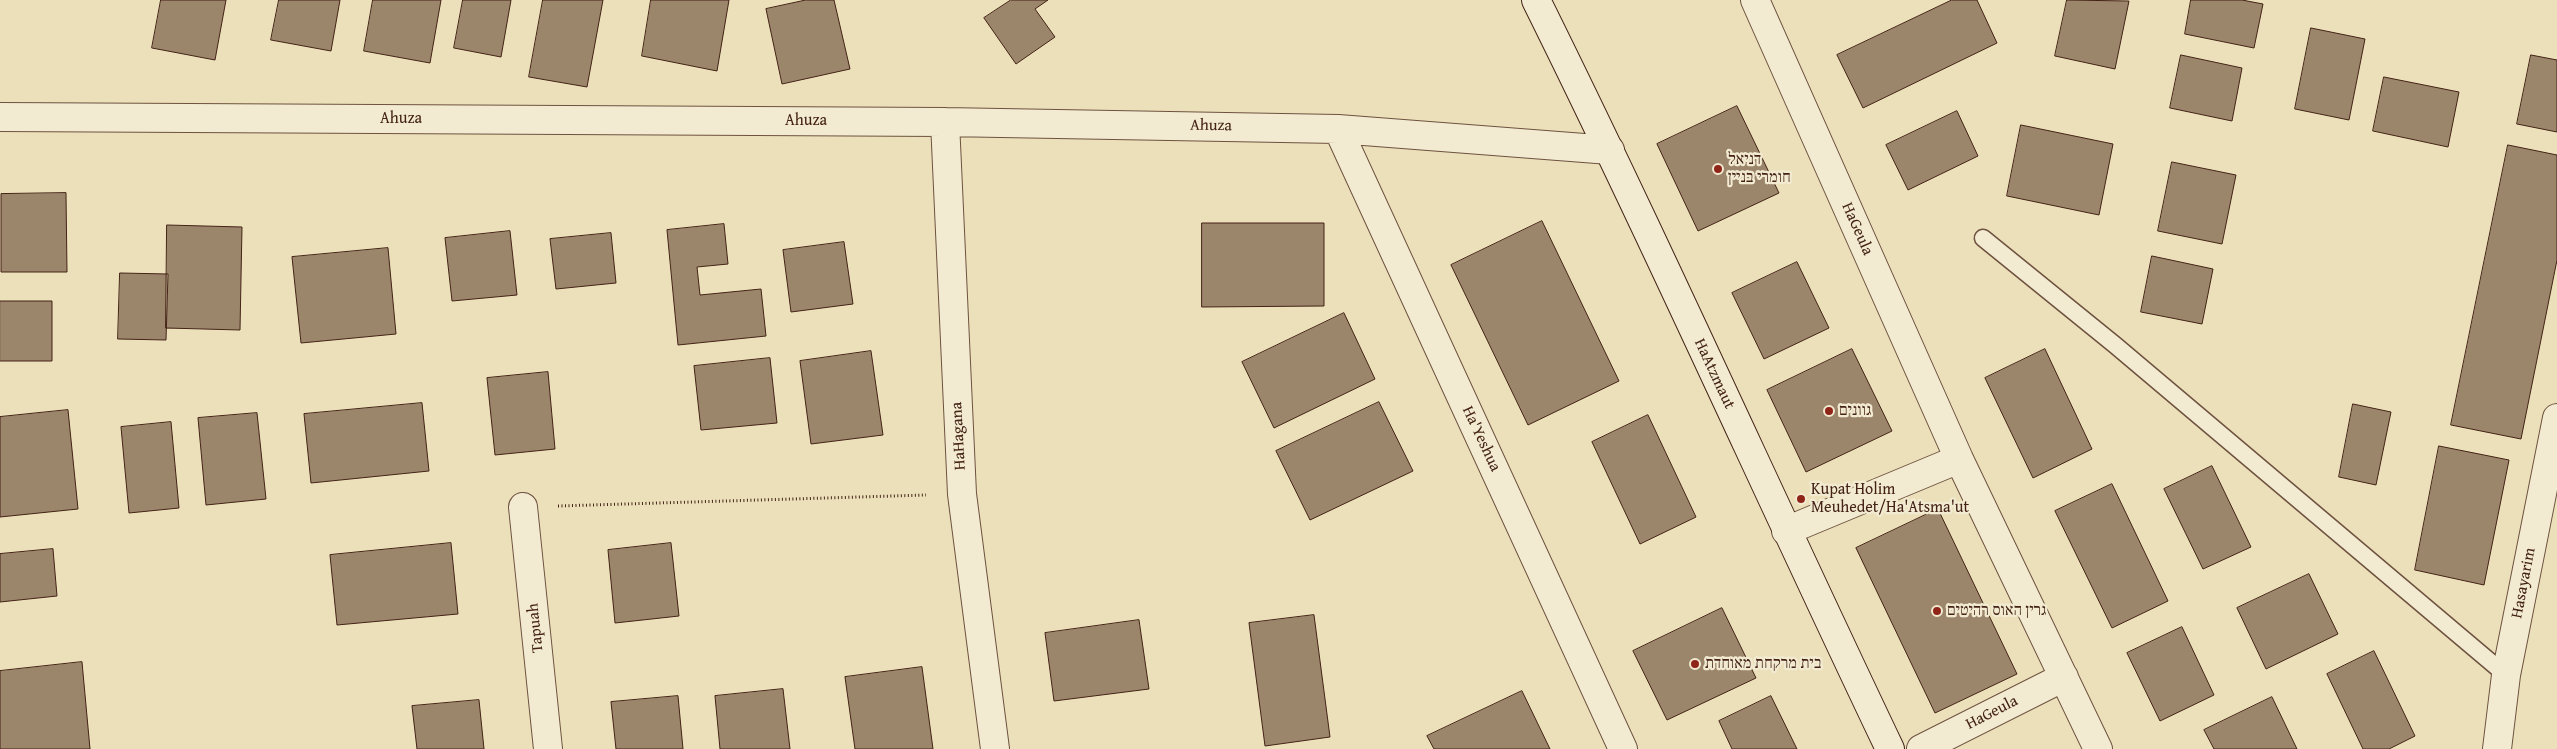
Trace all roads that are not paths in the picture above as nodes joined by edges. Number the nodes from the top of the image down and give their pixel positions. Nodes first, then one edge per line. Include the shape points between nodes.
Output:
1 (1536, 0) edge
2 (1755, 0) edge
3 (0, 117) edge
4 (945, 122) junction
5 (1338, 129) junction
6 (1610, 150) junction
7 (1983, 238) dead end
8 (2557, 418) edge
9 (1959, 458) junction
10 (523, 507) road end
11 (1786, 531) junction
12 (2506, 675) junction
13 (2064, 677) junction
14 (548, 749) edge
15 (995, 749) edge
16 (1623, 749) edge
17 (1890, 749) edge
18 (1921, 749) edge
19 (2098, 749) edge
20 (2497, 749) edge

1 - 6 street, HaAtzmaut
2 - 9 street, HaGeula
3 - 4 street, Ahuza
4 - 5 street, Ahuza
4 - 15 street, HaHagana via 962,494
5 - 6 street, Ahuza
5 - 16 street, Ha'Yeshua
6 - 11 street, HaAtzmaut
7 - 12 lane
8 - 12 street, Hasayarim
9 - 11 street
9 - 13 street, HaGeula
10 - 14 street, Tapuah
11 - 17 street, HaAtzmaut
12 - 20 street, Hasayarim
13 - 18 street, HaGeula
13 - 19 street, HaGeula

